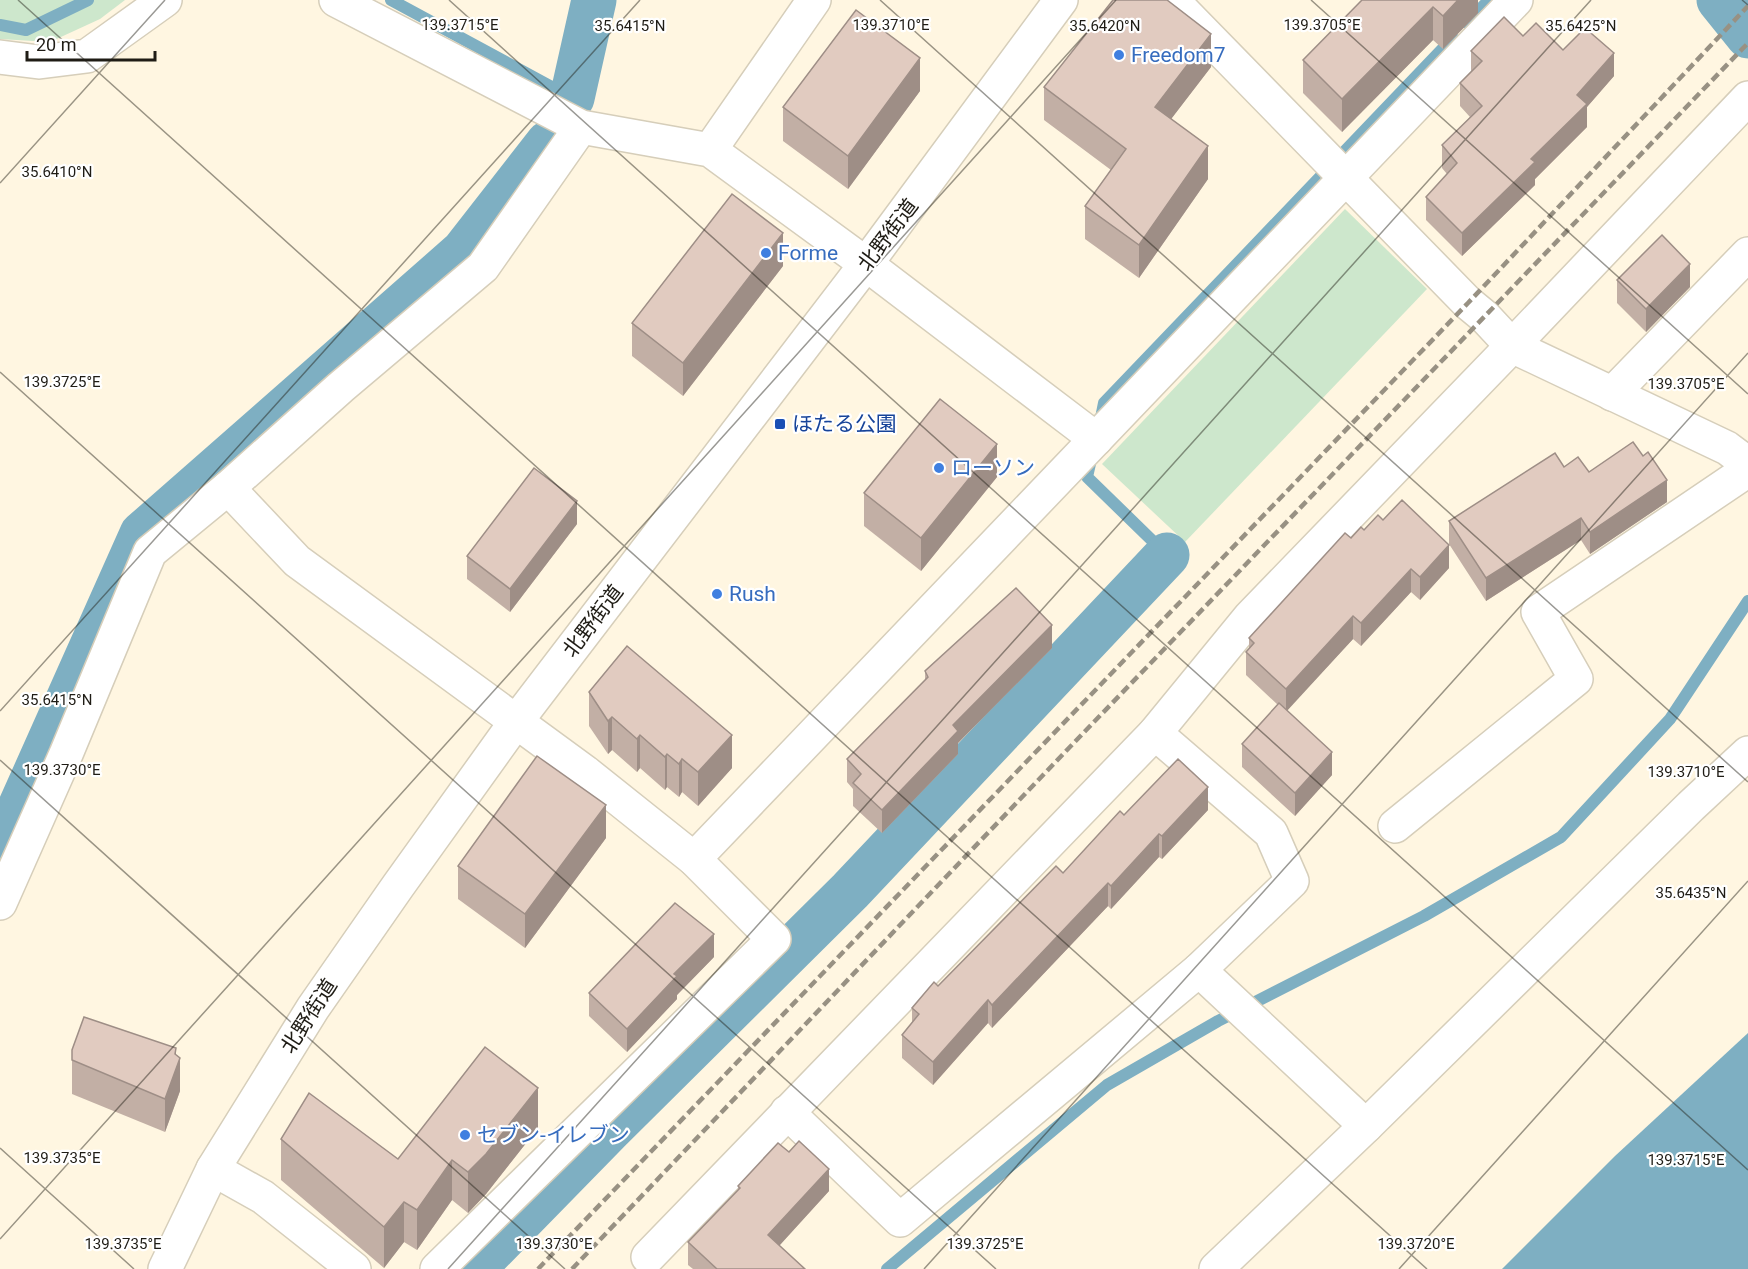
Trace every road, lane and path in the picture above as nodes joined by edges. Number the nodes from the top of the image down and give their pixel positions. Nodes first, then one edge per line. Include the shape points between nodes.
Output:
1 (165, 0) edge
2 (336, 0) edge
3 (814, 0) edge
4 (1061, 0) edge
5 (1172, 0) edge
6 (1516, 0) edge
7 (0, 57) edge
8 (1748, 98) edge
9 (581, 127) junction
10 (710, 150) junction
11 (1346, 177) junction
12 (1748, 254) edge
13 (866, 264) junction
14 (1512, 346) junction
15 (1612, 394) junction
16 (1095, 439) junction
17 (1748, 464) edge
18 (1748, 470) edge
19 (228, 488) junction
20 (515, 723) junction
21 (1155, 733) junction
22 (1748, 753) edge
23 (1395, 826) dead end
24 (694, 859) junction
25 (0, 903) edge
26 (1199, 970) junction
27 (787, 1112) junction
28 (1366, 1126) junction
29 (213, 1169) junction
30 (648, 1257) dead end
31 (165, 1269) edge
32 (354, 1269) edge
33 (437, 1269) edge
34 (1216, 1269) edge

1 - 7 street via 87,56 39,62
2 - 9 street
3 - 10 street
4 - 13 street, 北野街道
5 - 11 street
6 - 11 street
8 - 14 street
9 - 10 street
9 - 19 street via 483,267
10 - 13 street
11 - 14 street
11 - 16 street
12 - 15 street
13 - 16 street
13 - 20 street, 北野街道
14 - 15 street
14 - 21 street via 1250,617
15 - 17 street via 1727,448
16 - 24 street
18 - 23 street via 1538,612 1576,679
19 - 20 street via 297,561
19 - 25 street via 150,552
20 - 24 street via 585,772
20 - 29 street, 北野街道 via 313,1008
21 - 26 street via 1271,833 1292,881
21 - 27 street
22 - 28 street
24 - 33 street via 774,939
26 - 27 street via 900,1220
26 - 28 street
27 - 30 street
28 - 34 street
29 - 31 street, 北野街道
29 - 32 street via 263,1197

